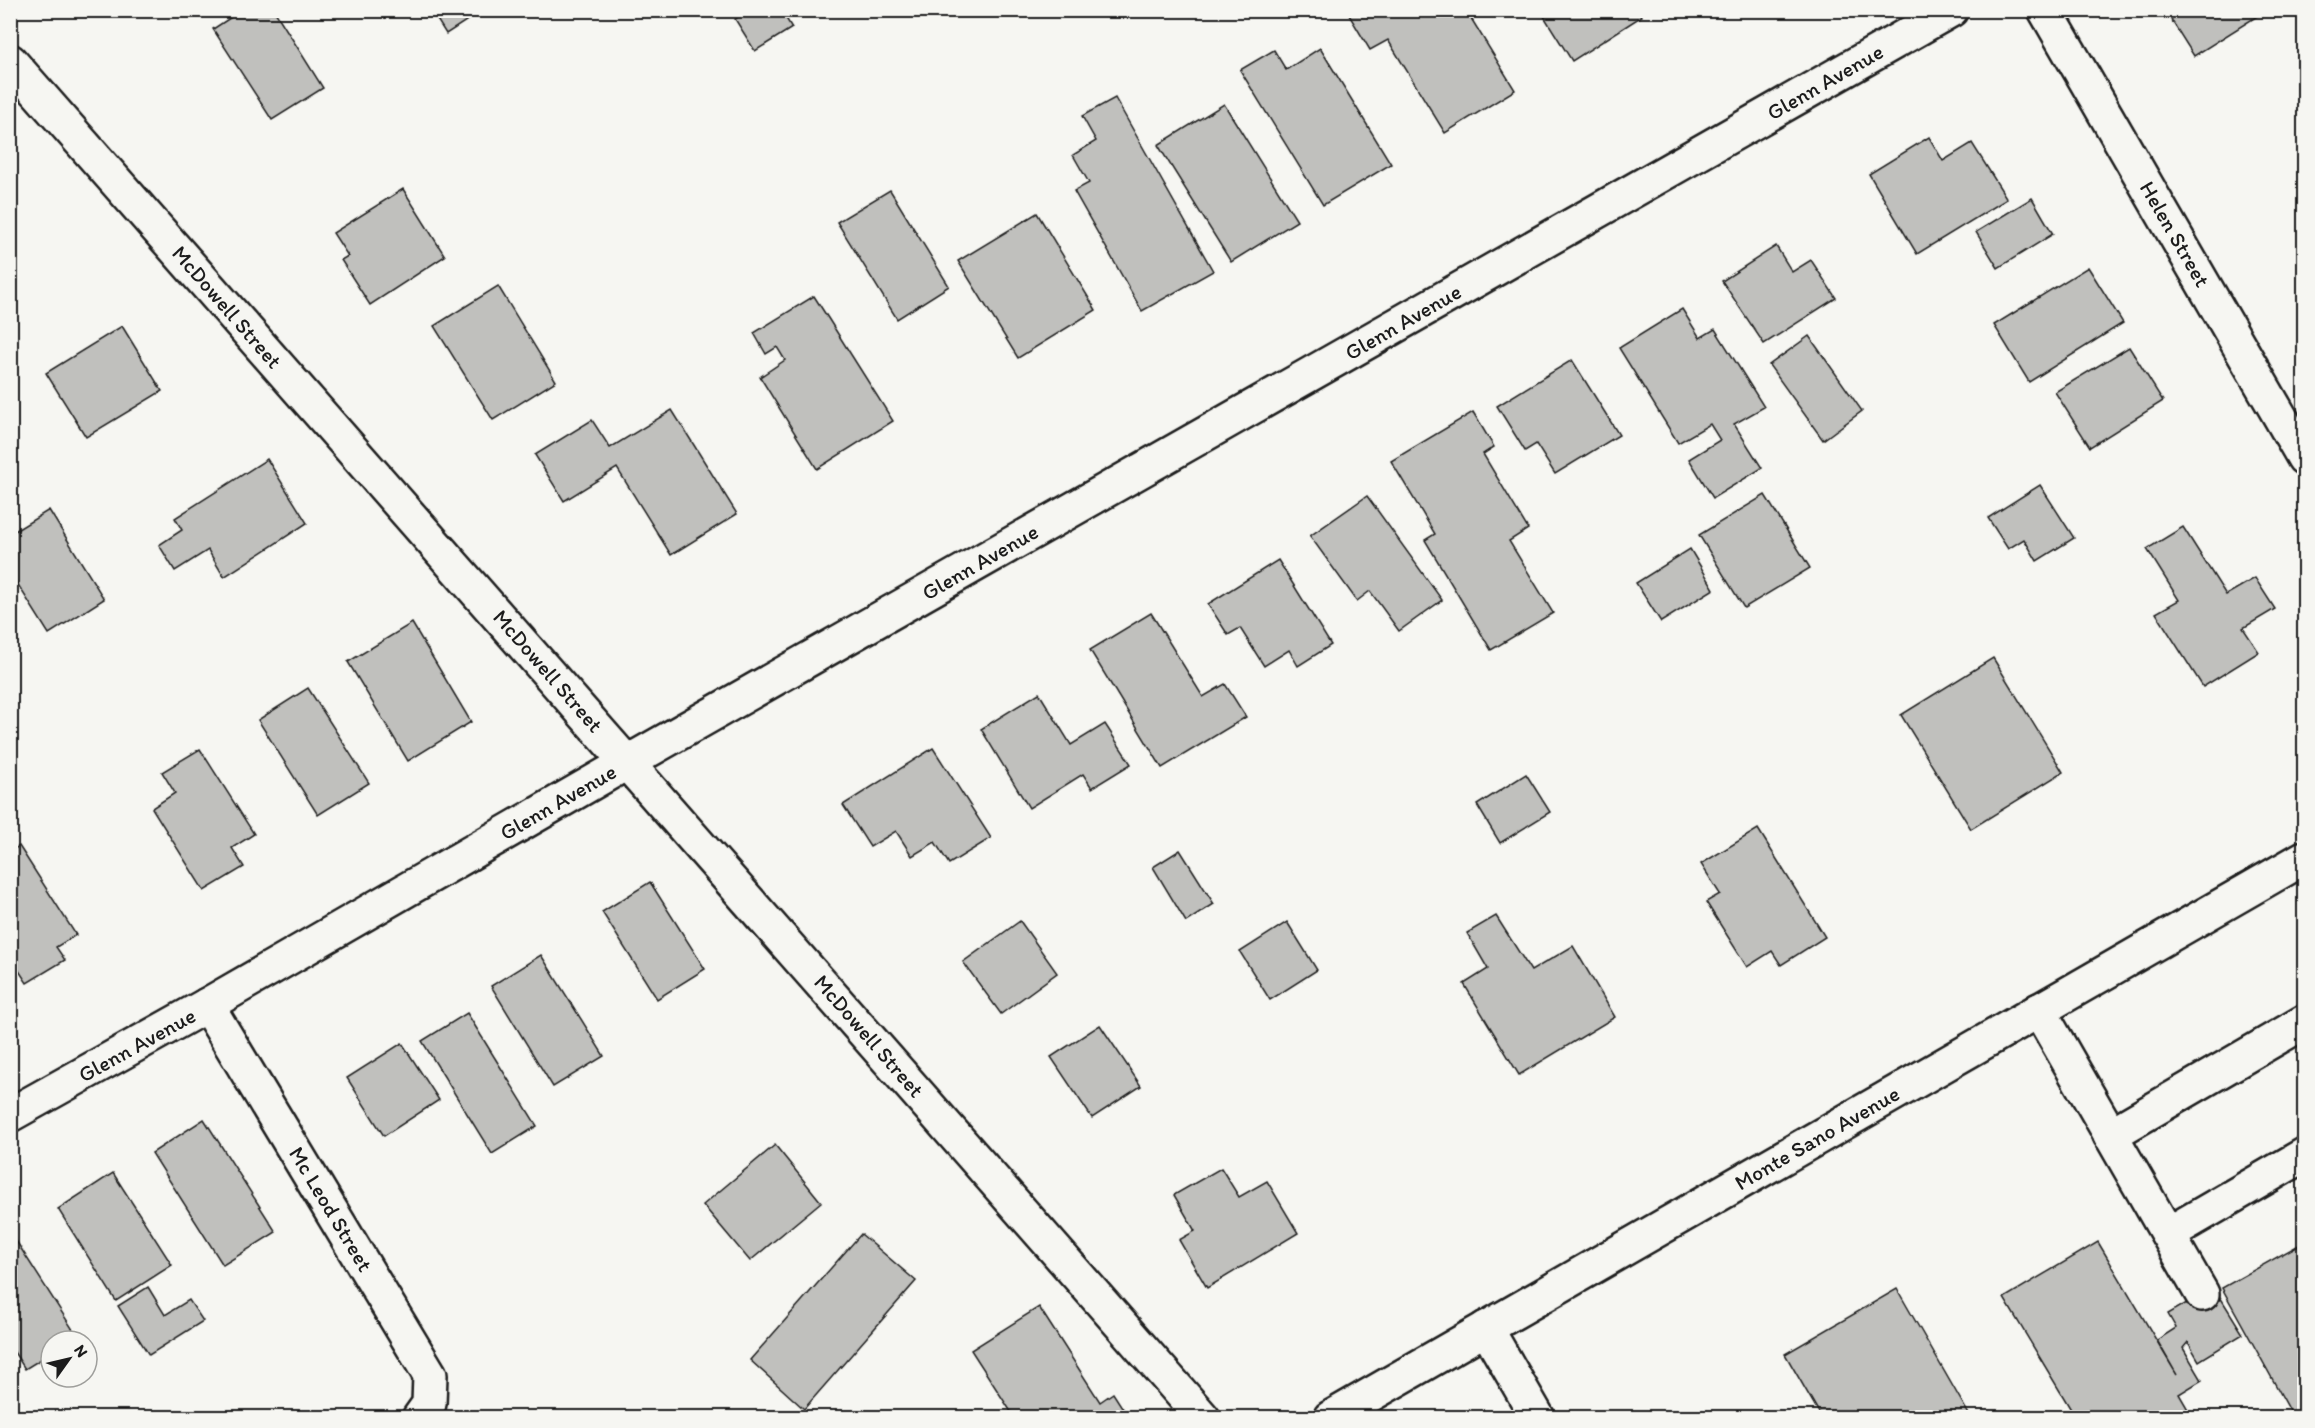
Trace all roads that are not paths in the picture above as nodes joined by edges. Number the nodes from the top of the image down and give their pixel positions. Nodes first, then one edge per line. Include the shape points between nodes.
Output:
1 (1951, 10) edge
2 (2045, 10) edge
3 (10, 61) edge
4 (2304, 458) edge
5 (628, 762) junction
6 (2304, 858) edge
7 (207, 1005) junction
8 (2039, 1010) junction
9 (2304, 1022) edge
10 (10, 1115) edge
11 (2110, 1136) junction
12 (2304, 1155) edge
13 (2168, 1234) junction
14 (2202, 1294) dead end
15 (1485, 1328) junction
16 (419, 1418) edge
17 (1203, 1418) edge
18 (1330, 1418) edge
19 (1538, 1418) edge

1 - 5 street, Glenn Avenue
2 - 4 street, Helen Street
3 - 5 street, McDowell Street
5 - 7 street, Glenn Avenue
5 - 17 street, McDowell Street
6 - 8 street, Monte Sano Avenue
7 - 10 street, Glenn Avenue
7 - 16 street, Mc Leod Street via 430,1375 429,1404
8 - 11 street
8 - 15 street, Monte Sano Avenue
9 - 11 street
11 - 13 street
12 - 13 street
13 - 14 street
15 - 18 street, Monte Sano Avenue
15 - 19 street

